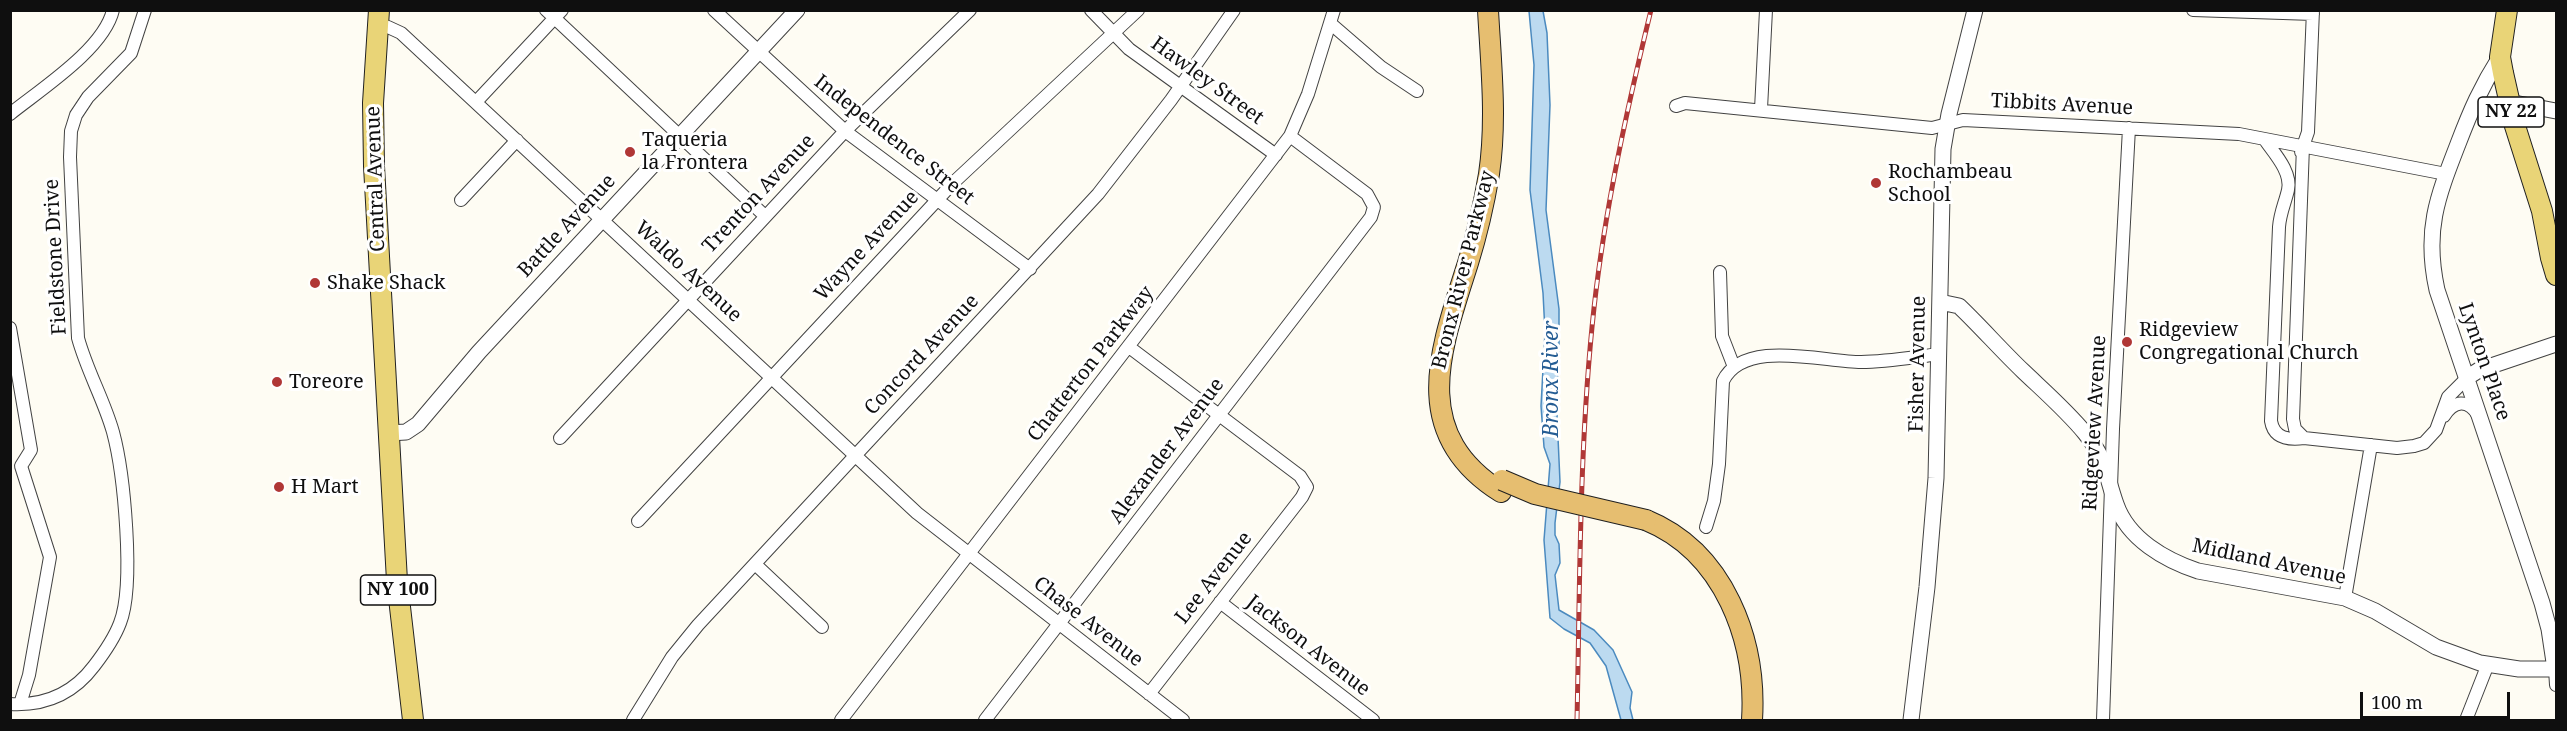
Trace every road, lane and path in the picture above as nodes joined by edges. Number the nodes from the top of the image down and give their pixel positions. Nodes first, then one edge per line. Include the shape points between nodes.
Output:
1 (113, 10) edge
2 (145, 10) edge
3 (714, 10) edge
4 (797, 10) edge
5 (970, 10) edge
6 (1091, 10) edge
7 (1138, 10) edge
8 (1234, 10) edge
9 (1334, 10) edge
10 (1488, 10) edge
11 (1500, 10) edge
12 (1766, 10) edge
13 (1975, 10) edge
14 (2193, 10) edge
15 (2506, 10) edge
16 (2313, 12) edge
17 (554, 13) edge
18 (378, 18) edge
19 (1330, 23) junction
20 (1113, 34) junction
21 (758, 52) junction
22 (2500, 57) junction
23 (1181, 87) junction
24 (1417, 91) dead end
25 (476, 102) junction
26 (2509, 102) junction
27 (1676, 106) dead end
28 (1761, 109) junction
29 (2556, 111) edge
30 (10, 114) edge
31 (1947, 124) junction
32 (2129, 128) junction
33 (845, 131) junction
34 (679, 135) junction
35 (1290, 136) junction
36 (517, 140) junction
37 (2265, 140) junction
38 (2303, 146) junction
39 (1276, 155) junction
40 (2446, 174) junction
41 (2289, 189) junction
42 (937, 199) junction
43 (461, 200) dead end
44 (2542, 211) junction
45 (765, 216) junction
46 (602, 219) junction
47 (2556, 240) edge
48 (1030, 269) junction
49 (1720, 272) dead end
50 (2556, 275) edge
51 (687, 299) junction
52 (1941, 302) junction
53 (10, 328) edge
54 (2556, 344) edge
55 (1129, 347) junction
56 (1940, 354) junction
57 (1734, 367) junction
58 (772, 377) junction
59 (2468, 377) junction
60 (1219, 414) junction
61 (2481, 420) junction
62 (2440, 422) junction
63 (389, 433) junction
64 (560, 438) dead end
65 (2304, 438) junction
66 (2371, 445) junction
67 (855, 456) junction
68 (21, 466) junction
69 (10, 475) edge
70 (1502, 486) junction
71 (2111, 487) junction
72 (638, 521) dead end
73 (1645, 525) junction
74 (1706, 527) dead end
75 (969, 554) junction
76 (755, 564) junction
77 (2345, 598) junction
78 (1220, 602) junction
79 (1060, 624) junction
80 (822, 627) dead end
81 (2488, 664) junction
82 (2556, 674) edge
83 (1149, 694) junction
84 (15, 704) edge
85 (413, 720) edge
86 (633, 720) edge
87 (841, 720) edge
88 (985, 720) edge
89 (1183, 720) edge
90 (1373, 720) edge
91 (1740, 720) edge
92 (1752, 720) edge
93 (1911, 720) edge
94 (2103, 720) edge
95 (2466, 720) edge

1 - 30 street via 93,47
2 - 84 street, Fieldstone Drive via 131,53 76,115 70,157 78,338 106,409 117,452 128,557 127,592 121,622 108,648 87,674 56,698 35,705
3 - 21 street, Independence Street
4 - 21 street, Battle Avenue
5 - 33 street, Trenton Avenue
6 - 20 street, Hawley Street
7 - 20 street, Wayne Avenue
8 - 23 street, Concord Avenue
9 - 19 street, Chatterton Parkway
10 - 70 highway, Bronx River Parkway via 1493,113 1490,165 1474,242 1441,353 1438,389 1442,416 1456,448 1474,471
11 - 70 highway, Bronx River Parkway via 1505,112 1502,166 1485,244 1454,346 1449,380 1452,406 1464,438
12 - 28 street
13 - 31 street, Fisher Avenue
14 - 16 street
15 - 22 main road, NY 22
16 - 38 street via 2308,132
17 - 25 street
17 - 34 street
18 - 25 street, Waldo Avenue via 401,33
18 - 63 main road, Central Avenue / NY 100 via 372,124
19 - 24 street via 1381,67
19 - 35 street, Chatterton Parkway
20 - 23 street, Hawley Street
20 - 42 street, Wayne Avenue
21 - 33 street, Independence Street
21 - 34 street, Battle Avenue
22 - 26 main road, NY 22
22 - 40 street, Lynton Place via 2479,91
23 - 39 street, Hawley Street
23 - 48 street, Concord Avenue via 1098,194
25 - 36 street, Waldo Avenue
26 - 29 street
26 - 44 main road, NY 22
27 - 28 street, Tibbits Avenue via 1685,103
28 - 31 street, Tibbits Avenue via 1932,128
31 - 32 street, Tibbits Avenue via 1963,120
31 - 52 street, Fisher Avenue
32 - 37 street, Tibbits Avenue via 2239,134
32 - 71 street, Ridgeview Avenue
33 - 42 street, Independence Street
33 - 45 street, Trenton Avenue
34 - 45 street
34 - 46 street, Battle Avenue
35 - 39 street, Chatterton Parkway
35 - 60 street, Alexander Avenue via 1363,190 1373,202 1373,212
36 - 43 street
36 - 46 street, Waldo Avenue
37 - 38 street, Tibbits Avenue
37 - 41 street via 2287,175
38 - 40 street, Tibbits Avenue
38 - 41 street
38 - 65 street via 2293,419 2295,429
39 - 55 street, Chatterton Parkway
40 - 59 street, Lynton Place via 2434,213 2431,258 2437,290
41 - 65 street via 2279,227 2271,421 2277,435
42 - 48 street, Independence Street
42 - 58 street, Wayne Avenue
44 - 47 main road, NY 22
44 - 50 main road, NY 22
45 - 51 street, Trenton Avenue
46 - 51 street, Waldo Avenue
46 - 63 street, Battle Avenue via 418,424 406,432
48 - 67 street, Concord Avenue
49 - 57 street via 1722,336
51 - 58 street, Waldo Avenue
51 - 64 street, Trenton Avenue
52 - 56 street, Fisher Avenue
52 - 71 street, Midland Avenue via 1959,306 2081,428 2106,464
53 - 68 street via 31,450
54 - 59 street via 2478,370
55 - 60 street
55 - 75 street, Chatterton Parkway
56 - 57 street via 1860,362 1776,355 1752,358
56 - 93 street, Fisher Avenue via 1933,524
57 - 74 street via 1723,381 1719,464
58 - 67 street, Waldo Avenue
58 - 72 street, Wayne Avenue
59 - 61 street, Lynton Place
59 - 62 street via 2448,397
60 - 78 street, Lee Avenue via 1306,484 1302,497
60 - 79 street, Alexander Avenue
61 - 62 street via 2474,408 2460,402
61 - 82 street, Lynton Place via 2542,603
62 - 66 street via 2430,438 2414,446
63 - 85 main road, Central Avenue / NY 100 via 401,620
65 - 66 street
66 - 77 street
67 - 75 street, Waldo Avenue
67 - 76 street, Concord Avenue
68 - 69 street
68 - 84 street via 50,557 29,675
70 - 73 highway, Bronx River Parkway, bridge
71 - 77 street, Midland Avenue via 2116,507 2128,526 2146,545 2178,565
71 - 94 street, Ridgeview Avenue
73 - 91 highway, Bronx River Parkway via 1688,560 1718,603 1737,661
73 - 92 highway, Bronx River Parkway via 1671,532 1693,548 1725,592 1747,651
75 - 79 street, Chase Avenue
75 - 87 street, Chatterton Parkway
76 - 80 street
76 - 86 street, Concord Avenue via 681,645
77 - 81 street, Midland Avenue via 2375,611 2436,648
78 - 83 street, Lee Avenue
78 - 90 street, Jackson Avenue
79 - 83 street, Chase Avenue
79 - 88 street, Alexander Avenue
81 - 82 street, Midland Avenue
81 - 95 street
83 - 89 street, Chase Avenue

